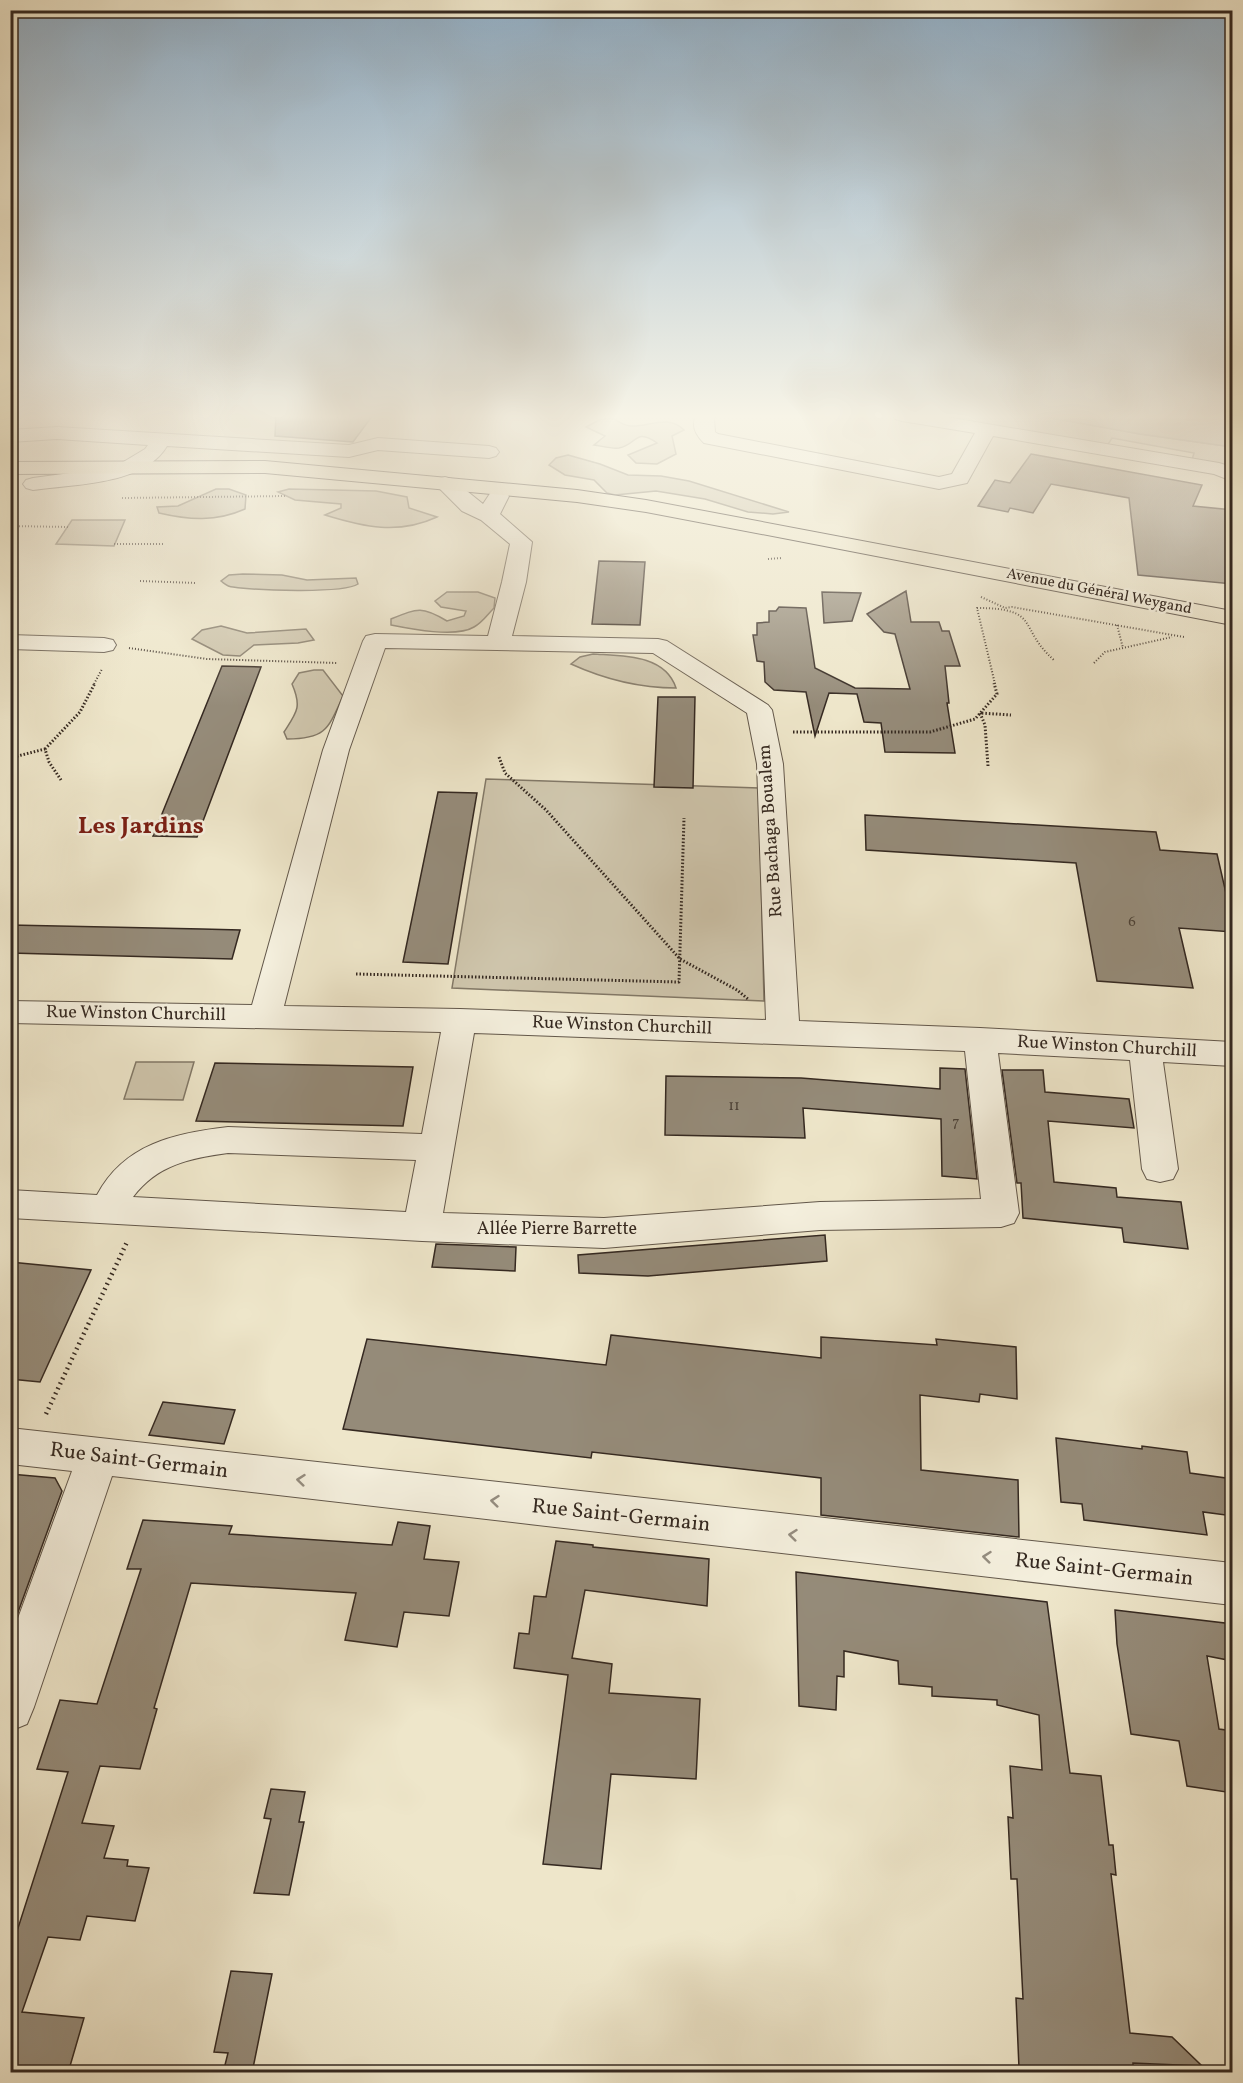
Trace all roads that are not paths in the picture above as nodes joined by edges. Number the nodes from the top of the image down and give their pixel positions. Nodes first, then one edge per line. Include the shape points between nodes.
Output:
1 (483, 512) edge
2 (490, 512) edge
3 (679, 512) edge
4 (489, 515) junction
5 (1233, 618) edge
6 (10, 642) edge
7 (498, 642) junction
8 (110, 645) road end
9 (10, 1012) edge
10 (266, 1016) junction
11 (460, 1020) junction
12 (768, 1031) junction
13 (980, 1039) junction
14 (1145, 1049) junction
15 (1233, 1054) edge
16 (437, 1148) junction
17 (1160, 1169) dead end
18 (10, 1204) edge
19 (125, 1210) junction
20 (422, 1227) junction
21 (21, 1447) edge
22 (98, 1457) junction
23 (1233, 1584) edge
24 (10, 1707) edge

1 - 4 street
2 - 4 street
3 - 5 main road, Avenue du Général Weygand
4 - 7 street via 521,542
6 - 8 street
7 - 10 street, Rue Bachaga Boualem via 371,652 336,750
7 - 12 street, Rue Bachaga Boualem via 658,646 759,710 770,764
9 - 10 street, Rue Winston Churchill
10 - 11 street, Rue Winston Churchill
11 - 12 street, Rue Winston Churchill
11 - 16 street
12 - 13 street, Rue Winston Churchill
13 - 14 street, Rue Winston Churchill
13 - 20 street, Allée Pierre Barrette via 1001,1214 820,1216 604,1233
14 - 15 street, Rue Winston Churchill
14 - 17 street
16 - 19 street via 228,1140 204,1143 179,1149 139,1168 119,1186
16 - 20 street
18 - 19 street, Allée Pierre Barrette
19 - 20 street, Allée Pierre Barrette
21 - 22 street, Rue Saint-Germain
23 -> 22 street, Rue Saint-Germain
22 - 24 street

